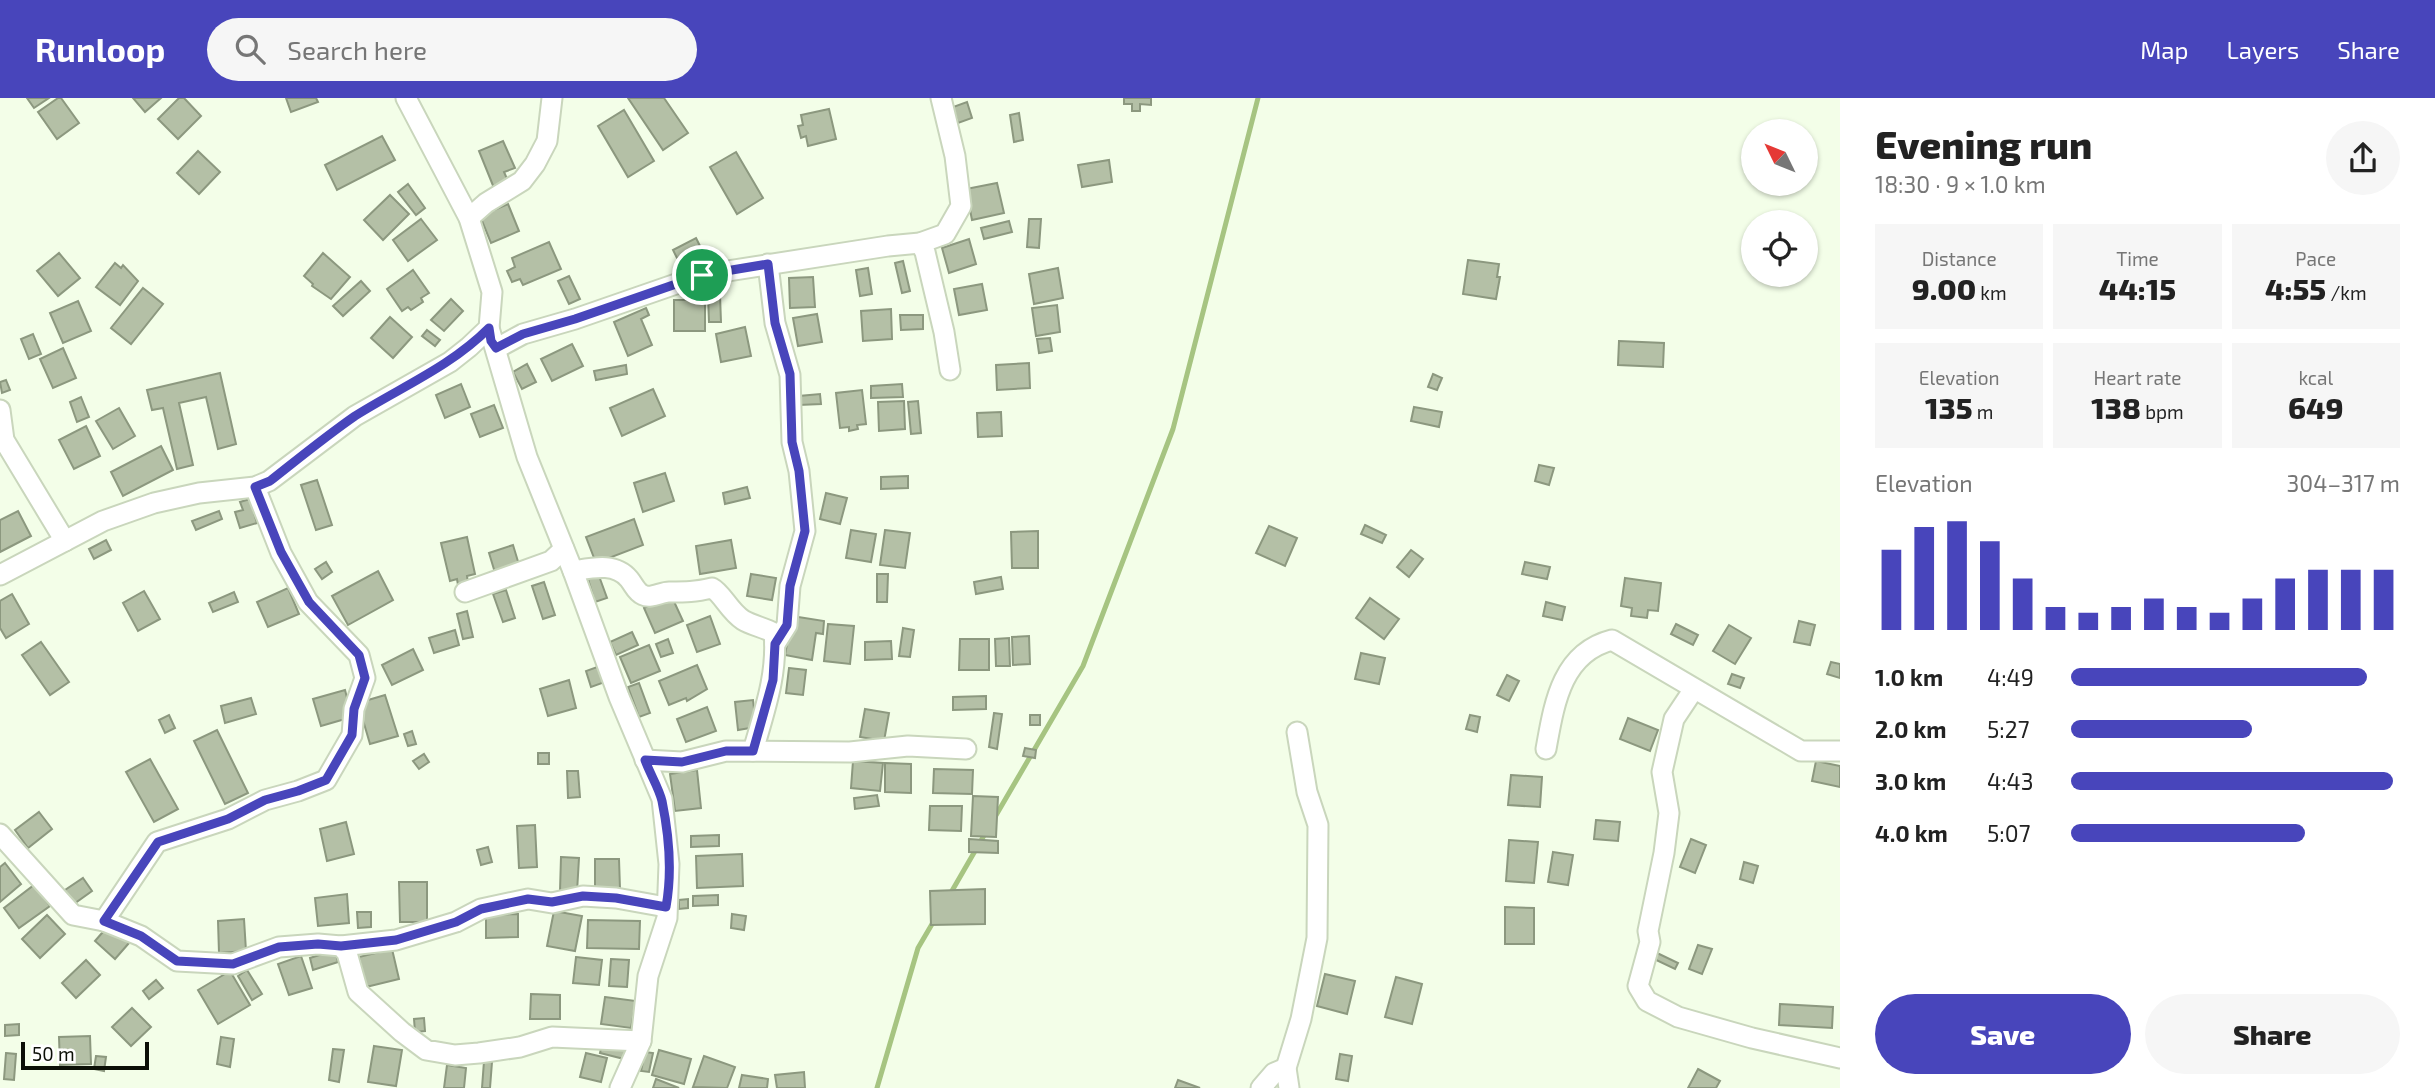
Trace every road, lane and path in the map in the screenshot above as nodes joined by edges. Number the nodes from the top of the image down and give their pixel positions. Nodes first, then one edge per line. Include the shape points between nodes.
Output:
1 (407, 98) edge
2 (552, 98) edge
3 (941, 98) edge
4 (469, 218) junction
5 (920, 243) junction
6 (768, 264) junction
7 (489, 328) junction
8 (496, 348) junction
9 (950, 370) dead end
10 (0, 410) edge
11 (255, 487) junction
12 (65, 541) junction
13 (564, 549) junction
14 (573, 570) junction
15 (0, 575) edge
16 (465, 592) dead end
17 (775, 644) junction
18 (1694, 689) junction
19 (1297, 732) dead end
20 (966, 749) dead end
21 (1546, 750) dead end
22 (753, 751) junction
23 (1840, 751) edge
24 (645, 760) junction
25 (0, 834) edge
26 (666, 907) junction
27 (104, 921) junction
28 (341, 946) junction
29 (641, 1041) junction
30 (1840, 1058) edge
31 (1286, 1068) junction
32 (620, 1088) edge
33 (1261, 1088) edge
34 (1289, 1088) edge

1 - 4 street
2 - 4 street via 547,141 535,164 522,181
3 - 5 street via 961,206 945,234
4 - 7 street via 492,292
5 - 6 street
5 - 9 street
6 - 8 street via 702,275 523,334
6 - 17 street via 775,323 790,374 792,442 805,531 790,586 787,625
7 - 8 street
7 - 11 street via 450,362 355,416 270,481
8 - 13 street via 527,457
10 - 12 street via 4,440
11 - 12 street via 154,503
11 - 27 street via 281,552 309,602 359,655 365,678 354,709 352,735 326,780 158,842
12 - 15 street
13 - 14 street
13 - 16 street via 551,561
14 - 17 street via 604,566 619,571 647,597 712,588 745,621 774,633
14 - 24 street
17 - 22 street via 773,680
18 - 21 street via 1612,640 1595,644 1567,672 1555,702
18 - 23 street via 1801,751
18 - 30 street via 1674,719 1662,772 1669,813 1650,942 1638,986 1647,1001 1678,1017
19 - 31 street via 1318,825 1317,938
20 - 22 street via 908,746 850,752
22 - 24 street via 726,751 682,762
24 - 26 street via 662,799 670,886
25 - 27 street via 73,915
26 - 28 street via 583,896 552,902 528,899 481,909 456,922 396,940
26 - 29 street via 667,918 648,976
27 - 28 street via 141,936 177,961 203,964 233,964 279,947
28 - 29 street via 358,992 426,1050 479,1053 552,1037
29 - 32 street
31 - 33 street via 1274,1073
31 - 34 street

